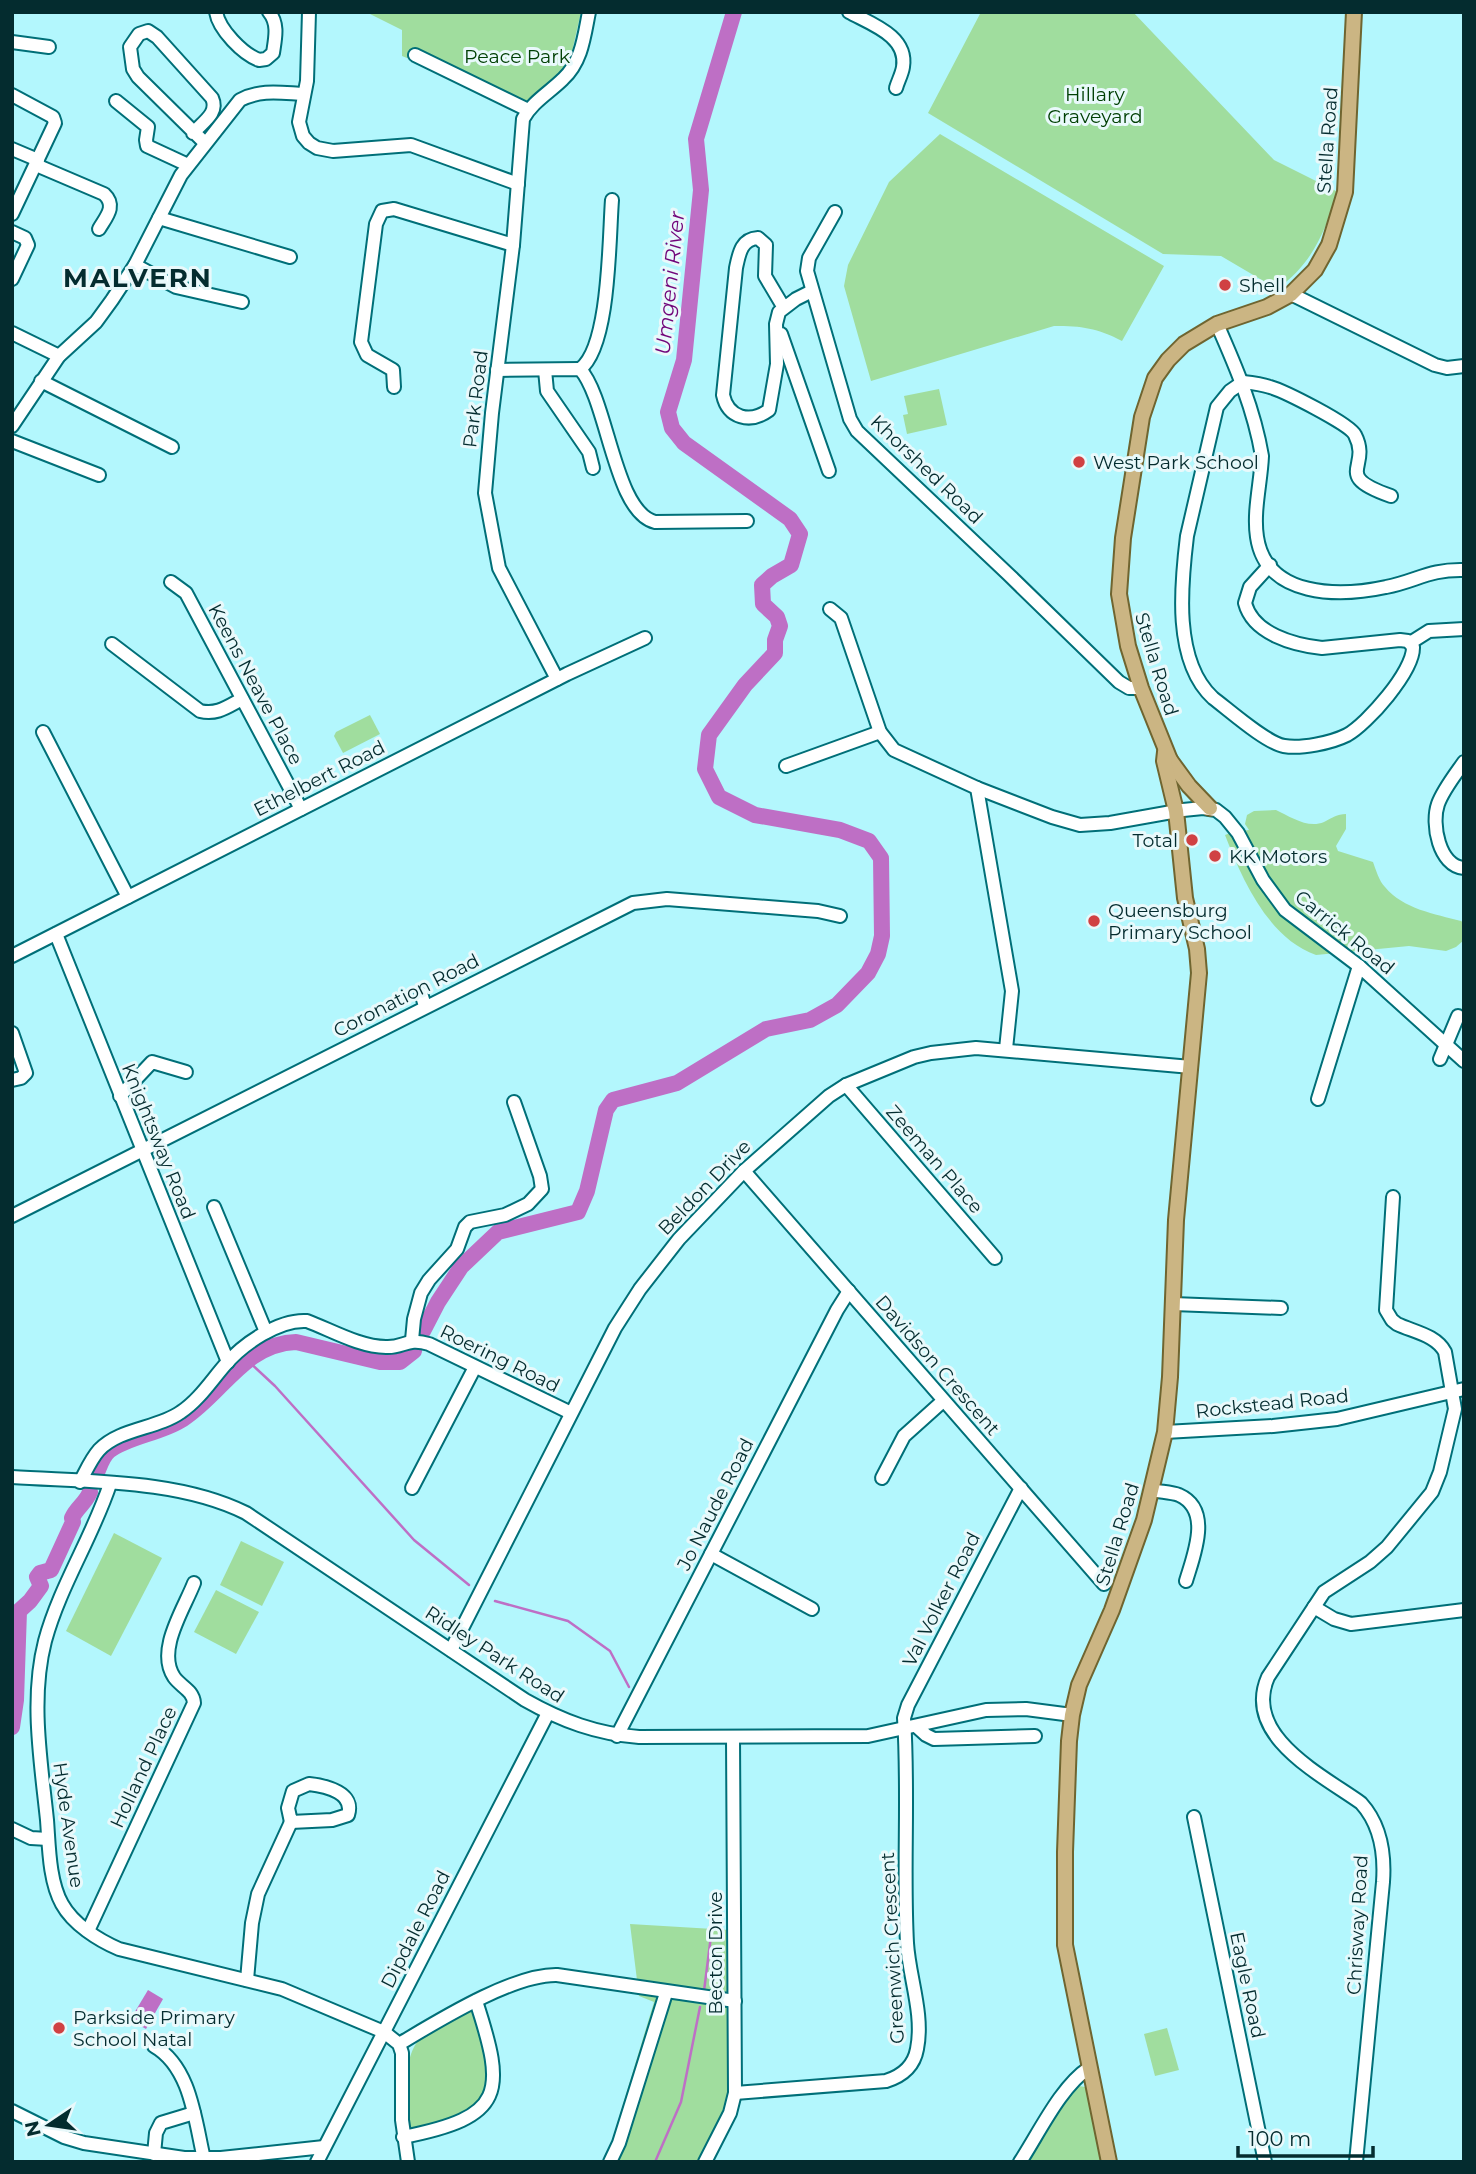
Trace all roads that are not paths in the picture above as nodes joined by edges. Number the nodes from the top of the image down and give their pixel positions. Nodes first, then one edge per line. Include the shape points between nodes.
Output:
1 (216, 12) edge
2 (269, 12) edge
3 (309, 12) edge
4 (589, 12) edge
5 (849, 12) edge
6 (1354, 12) edge
7 (12, 42) edge
8 (49, 47) dead end
9 (415, 55) dead end
10 (895, 88) dead end
11 (12, 94) edge
12 (304, 94) junction
13 (116, 101) dead end
14 (528, 110) junction
15 (193, 133) junction
16 (205, 143) junction
17 (12, 149) edge
18 (37, 162) junction
19 (188, 165) junction
20 (518, 184) junction
21 (612, 200) dead end
22 (835, 212) dead end
23 (12, 215) edge
24 (159, 218) junction
25 (100, 229) dead end
26 (12, 232) edge
27 (513, 245) junction
28 (290, 257) dead end
29 (135, 265) junction
30 (12, 279) edge
31 (812, 292) junction
32 (1291, 294) junction
33 (242, 302) dead end
34 (783, 308) junction
35 (776, 324) junction
36 (1217, 324) junction
37 (12, 332) edge
38 (59, 356) junction
39 (1464, 366) edge
40 (580, 369) junction
41 (497, 370) junction
42 (545, 370) junction
43 (41, 381) junction
44 (1243, 382) junction
45 (394, 387) dead end
46 (12, 426) edge
47 (12, 441) edge
48 (172, 447) dead end
49 (593, 468) dead end
50 (829, 471) dead end
51 (99, 475) dead end
52 (1391, 496) dead end
53 (747, 522) dead end
54 (1270, 565) junction
55 (1464, 570) edge
56 (171, 582) dead end
57 (830, 609) dead end
58 (1464, 629) edge
59 (645, 638) dead end
60 (1410, 643) junction
61 (112, 644) dead end
62 (557, 680) junction
63 (1141, 688) junction
64 (242, 699) junction
65 (43, 732) dead end
66 (880, 732) junction
67 (1167, 756) junction
68 (1464, 762) edge
69 (786, 766) dead end
70 (977, 788) junction
71 (1210, 808) junction
72 (301, 809) junction
73 (1179, 810) junction
74 (1464, 868) edge
75 (128, 897) junction
76 (840, 916) dead end
77 (56, 934) junction
78 (12, 956) edge
79 (1359, 966) junction
80 (421, 993) dead end
81 (425, 1006) junction
82 (1461, 1014) edge
83 (12, 1033) edge
84 (1436, 1034) junction
85 (1447, 1046) junction
86 (1006, 1049) junction
87 (1440, 1059) dead end
88 (1464, 1061) edge
89 (1191, 1067) junction
90 (186, 1072) dead end
91 (12, 1080) edge
92 (846, 1085) junction
93 (120, 1096) junction
94 (1318, 1099) dead end
95 (514, 1102) dead end
96 (141, 1151) junction
97 (744, 1171) junction
98 (1393, 1202) dead end
99 (214, 1207) dead end
100 (12, 1216) edge
101 (995, 1258) dead end
102 (849, 1291) junction
103 (1172, 1304) junction
104 (1280, 1308) dead end
105 (266, 1332) junction
106 (412, 1340) junction
107 (228, 1362) junction
108 (475, 1367) junction
109 (1458, 1390) edge
110 (943, 1401) junction
111 (571, 1413) junction
112 (1165, 1432) junction
113 (12, 1477) edge
114 (882, 1478) dead end
115 (80, 1482) junction
116 (110, 1484) junction
117 (1020, 1488) junction
118 (412, 1489) dead end
119 (1152, 1490) junction
120 (711, 1554) junction
121 (1186, 1581) dead end
122 (194, 1583) dead end
123 (1104, 1584) dead end
124 (1314, 1607) junction
125 (811, 1609) dead end
126 (1464, 1610) edge
127 (451, 1650) junction
128 (548, 1713) junction
129 (1072, 1714) junction
130 (911, 1727) junction
131 (617, 1736) junction
132 (1035, 1736) dead end
133 (733, 1737) junction
134 (1194, 1817) dead end
135 (291, 1822) junction
136 (12, 1829) edge
137 (48, 1839) junction
138 (88, 1931) junction
139 (247, 1980) junction
140 (666, 1993) junction
141 (476, 2001) junction
142 (735, 2001) junction
143 (384, 2032) junction
144 (400, 2043) junction
145 (154, 2046) dead end
146 (1090, 2068) junction
147 (735, 2093) junction
148 (12, 2111) edge
149 (194, 2113) junction
150 (404, 2137) junction
151 (324, 2147) junction
152 (154, 2154) junction
153 (204, 2159) junction
154 (317, 2162) edge
155 (408, 2162) edge
156 (610, 2162) edge
157 (705, 2162) edge
158 (1020, 2162) edge
159 (1109, 2162) edge
160 (1265, 2162) edge
161 (1356, 2162) edge

1 - 2 street via 224,29 259,60 273,53 276,30
3 - 12 street
4 - 14 street via 578,61
5 - 10 street via 897,41 903,66
6 - 32 main road, Stella Road via 1345,192 1329,245 1315,270
7 - 8 street
9 - 14 street
11 - 18 street via 53,117 54,126
12 - 16 street via 253,93 240,100
12 - 20 street via 299,122 303,136 317,149 411,145
13 - 19 street via 148,127 147,146
14 - 20 street, Park Road via 523,118
15 - 15 street via 133,69 130,47 139,34 148,31 157,37 212,98 214,111
15 - 16 street
16 - 19 street
17 - 18 street
18 - 23 street
18 - 25 street via 109,198 110,209
19 - 24 street
20 - 27 street, Park Road
21 - 40 street via 602,319 592,357
22 - 31 street, Khorshed Road via 809,258
24 - 28 street
24 - 29 street
26 - 30 street via 28,245
27 - 41 street, Park Road
27 - 45 street via 394,209 382,211 376,224 361,342 367,355 393,370
29 - 33 street via 177,287
29 - 38 street via 96,322
31 - 34 street
31 - 63 street, Khorshed Road via 857,432 1119,682
32 - 36 main road, Stella Road
32 - 39 street via 1435,365
34 - 35 street
34 - 35 street via 765,276 766,245 758,238 750,239 736,268 723,395 734,414 755,417 769,410 777,364
35 - 50 street
36 - 44 street
36 - 63 main road, Stella Road via 1168,360 1142,417 1119,594
37 - 38 street
38 - 43 street
40 - 42 street
40 - 53 street via 596,401 624,485 645,519
41 - 42 street
41 - 62 street, Park Road via 485,475 488,515 499,568
42 - 49 street via 547,391 589,452
43 - 46 street
43 - 48 street
44 - 52 street via 1273,388 1350,427 1359,445 1358,478 1368,488
44 - 54 street via 1262,456 1257,537
44 - 60 street via 1217,407 1187,536 1181,622 1201,684 1213,698 1277,744 1318,743 1353,730 1395,688 1412,657
47 - 51 street
54 - 55 street via 1298,586 1335,593 1388,587 1435,571
54 - 60 street via 1250,587 1245,603 1261,628 1322,648 1400,640
56 - 64 street, Keens Neave Place via 186,593
57 - 66 street via 841,618
58 - 60 street via 1429,631
59 - 62 street, Ethelbert Road
61 - 64 street via 200,711 221,711
62 - 72 street, Ethelbert Road
63 - 67 main road, Stella Road
64 - 72 street, Keens Neave Place
65 - 75 street
66 - 69 street
66 - 70 street via 894,750
67 - 71 main road
67 - 73 main road, Stella Road
68 - 74 street via 1439,803 1436,822 1443,853 1451,864
70 - 73 street via 1080,825
70 - 86 street via 1012,991
71 - 73 street
71 - 79 street, Carrick Road via 1238,833 1285,910
72 - 75 street, Ethelbert Road
73 - 89 main road, Stella Road via 1199,972
75 - 77 street, Ethelbert Road
76 - 81 street, Coronation Road via 667,899 633,903 581,922
77 - 78 street, Ethelbert Road
77 - 93 street, Knightsway Road
79 - 84 street, Carrick Road
79 - 94 street
80 - 81 street
81 - 96 street, Coronation Road via 351,1037
82 - 84 street
82 - 85 street
83 - 91 street via 26,1073
84 - 85 street, Carrick Road
85 - 87 street
85 - 88 street, Carrick Road
86 - 89 street, Beldon Drive
86 - 92 street, Beldon Drive via 931,1053
89 - 103 main road, Stella Road
90 - 93 street via 152,1062
92 - 97 street, Beldon Drive
92 - 101 street, Zeeman Place
93 - 96 street, Knightsway Road
95 - 106 street via 542,1189 528,1204 505,1215 470,1222 457,1249 421,1293
96 - 100 street, Coronation Road
96 - 107 street, Knightsway Road
97 - 102 street, Davidson Crescent
97 - 111 street, Beldon Drive via 679,1239 640,1289
98 - 109 street, Chrisway Road via 1386,1310 1392,1321 1442,1346
99 - 105 street
102 - 110 street, Davidson Crescent
102 - 120 street, Jo Naude Road
103 - 104 street
103 - 112 main road, Stella Road
105 - 106 street via 295,1320 374,1346 389,1348
105 - 107 street
106 - 108 street, Roering Road via 429,1343
107 - 115 street via 180,1413 100,1448
108 - 111 street, Roering Road
108 - 118 street
109 - 112 street, Rockstead Road via 1337,1419
109 - 124 street, Chrisway Road via 1432,1492 1387,1547 1330,1586
110 - 114 street via 904,1436
110 - 117 street, Davidson Crescent
111 - 127 street, Beldon Drive
112 - 119 main road, Stella Road
113 - 115 street, Ridley Park Road
115 - 116 street, Ridley Park Road
116 - 127 street, Ridley Park Road via 177,1489 246,1513
116 - 137 street, Hyde Avenue via 52,1617 41,1661 38,1722
117 - 123 street, Davidson Crescent
117 - 130 street, Val Volker Road via 908,1705 904,1718
119 - 121 street via 1180,1496 1195,1516 1199,1537
119 - 129 main road, Stella Road via 1127,1573 1083,1673
120 - 125 street
120 - 131 street, Jo Naude Road
122 - 138 street, Holland Place via 168,1656 172,1675 194,1703
124 - 126 street via 1357,1624
124 - 161 street, Chrisway Road via 1268,1677 1263,1700 1278,1741 1361,1803 1375,1823 1380,1841 1383,1882
127 - 128 street, Ridley Park Road
128 - 131 street, Ridley Park Road
128 - 143 street, Dipdale Road
129 - 130 street, Ridley Park Road via 1003,1709 967,1712
129 - 146 main road, Stella Road via 1066,1780 1064,1928
130 - 132 street via 934,1739
130 - 133 street, Ridley Park Road via 868,1736
130 - 147 street, Greenwich Crescent via 905,1912 918,2018 917,2053 900,2077 886,2081
131 - 133 street, Ridley Park Road
133 - 142 street, Becton Drive
134 - 160 street, Eagle Road
135 - 135 street via 290,1799 293,1791 304,1785 330,1788 348,1799 349,1811 342,1819
135 - 139 street via 258,1894
136 - 137 street via 31,1838
137 - 138 street, Hyde Avenue via 59,1898
138 - 139 street, Hyde Avenue via 119,1949
139 - 143 street, Hyde Avenue via 293,1993
140 - 141 street via 548,1975
140 - 142 street
140 - 156 street
141 - 144 street
141 - 150 street via 494,2067 490,2095 469,2117
142 - 147 street, Becton Drive
143 - 144 street, Hyde Avenue
143 - 151 street, Dipdale Road
144 - 150 street
145 - 149 street via 169,2055
146 - 158 street via 1066,2092
146 - 159 main road, Stella Road
147 - 157 street, Becton Drive
148 - 152 street via 64,2137
149 - 152 street via 161,2123
149 - 153 street
150 - 155 street
151 - 153 street
151 - 154 street, Dipdale Road
152 - 153 street

